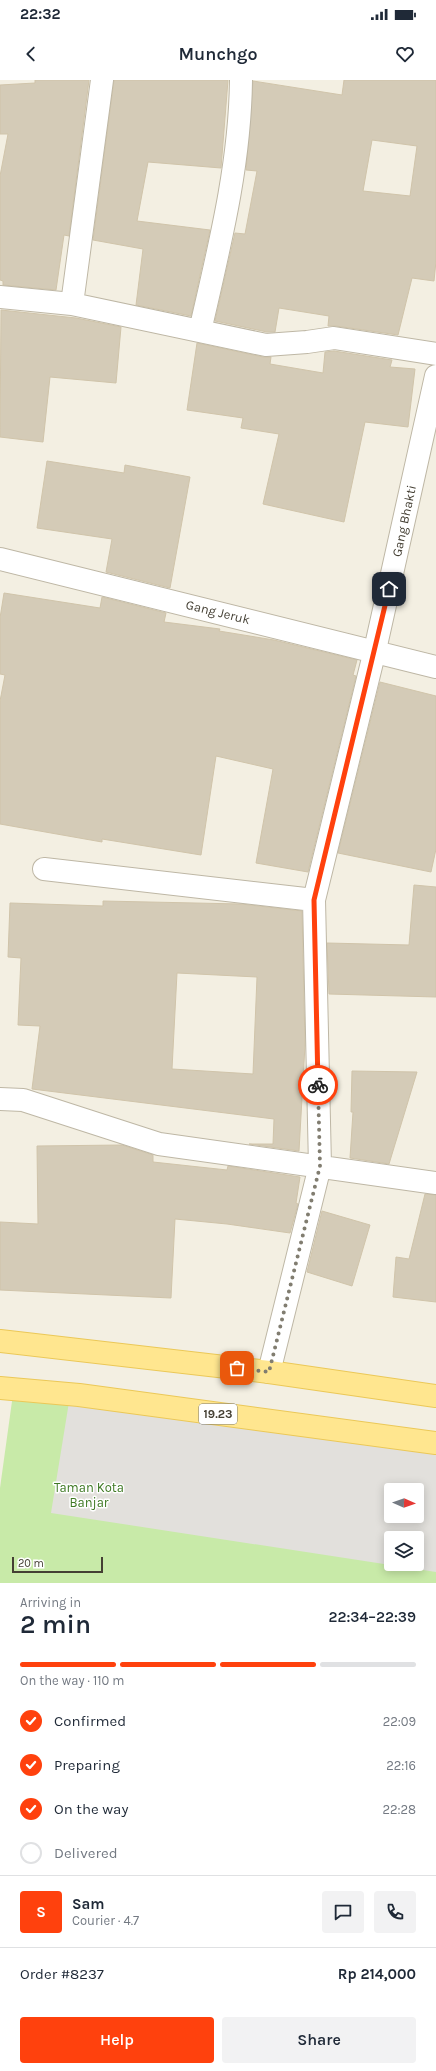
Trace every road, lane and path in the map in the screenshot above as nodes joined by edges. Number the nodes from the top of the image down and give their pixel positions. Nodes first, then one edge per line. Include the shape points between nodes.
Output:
1 (102, 80) edge
2 (241, 80) edge
3 (0, 297) edge
4 (72, 304) junction
5 (200, 331) junction
6 (436, 354) edge
7 (436, 376) edge
8 (0, 559) edge
9 (375, 650) junction
10 (436, 667) edge
11 (44, 869) dead end
12 (314, 900) junction
13 (0, 1099) edge
14 (320, 1166) junction
15 (436, 1183) edge
16 (0, 1341) edge
17 (269, 1372) junction
18 (0, 1388) edge
19 (436, 1396) edge
20 (436, 1443) edge

1 - 4 street
2 - 5 street via 241,112 229,203
3 - 4 street
4 - 5 street
5 - 6 street via 266,345 334,338
7 - 9 street, Gang Bhakti
8 - 9 street, Gang Jeruk
9 - 10 street, Gang Jeruk
9 - 12 street, Gang Bhakti
11 - 12 street
12 - 14 street, Gang Bhakti
13 - 14 street via 23,1100 159,1144
14 - 15 street
14 - 17 street, Gang Bhakti
16 - 17 main road
17 - 19 main road
18 - 20 main road, 19.23 via 79,1395

